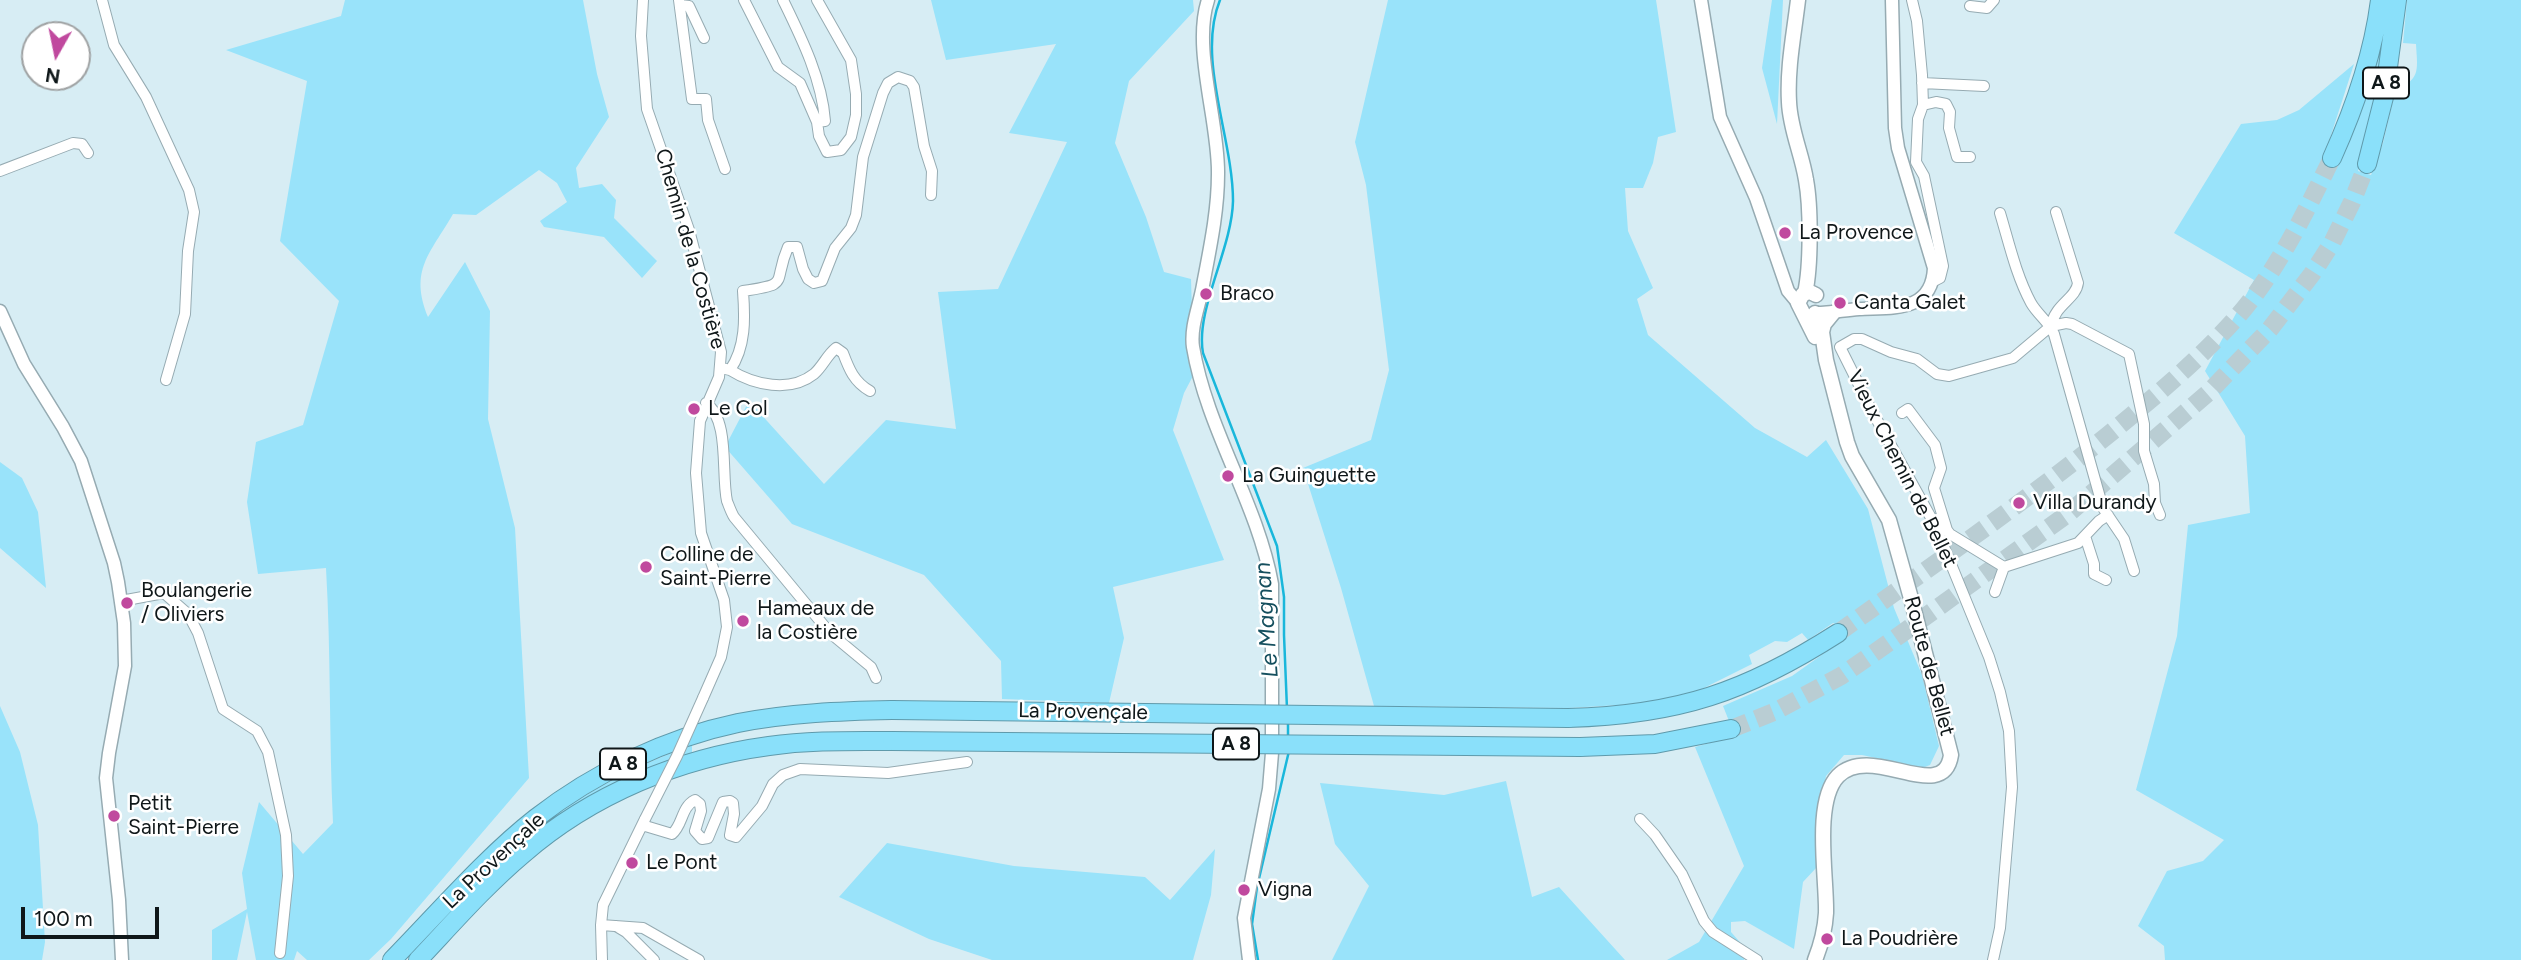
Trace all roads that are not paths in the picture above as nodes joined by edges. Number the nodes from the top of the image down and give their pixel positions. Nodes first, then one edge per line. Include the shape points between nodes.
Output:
1 (102, 0) edge
2 (643, 0) edge
3 (744, 0) edge
4 (783, 0) edge
5 (1208, 0) edge
6 (1701, 0) edge
7 (1798, 0) edge
8 (1892, 0) edge
9 (1912, 0) edge
10 (1994, 0) edge
11 (2380, 0) edge
12 (2397, 0) edge
13 (818, 1) edge
14 (679, 2) edge
15 (1970, 6) dead end
16 (704, 38) dead end
17 (1922, 83) junction
18 (1984, 86) dead end
19 (1923, 105) junction
20 (817, 122) junction
21 (88, 153) dead end
22 (1970, 157) dead end
23 (2332, 158) tunnel mouth
24 (2367, 164) tunnel mouth
25 (725, 169) dead end
26 (0, 171) edge
27 (931, 195) dead end
28 (2056, 212) dead end
29 (2000, 213) dead end
30 (1932, 282) junction
31 (1810, 303) junction
32 (1859, 309) junction
33 (0, 311) edge
34 (1833, 313) junction
35 (2051, 326) junction
36 (1823, 337) junction
37 (1840, 347) junction
38 (1826, 360) junction
39 (726, 369) junction
40 (166, 380) dead end
41 (870, 391) dead end
42 (706, 403) junction
43 (1902, 413) dead end
44 (2108, 515) junction
45 (2160, 515) dead end
46 (2085, 536) junction
47 (2004, 567) junction
48 (2134, 571) dead end
49 (2106, 580) dead end
50 (1995, 592) dead end
51 (121, 601) junction
52 (1838, 633) tunnel mouth
53 (876, 678) dead end
54 (1731, 729) tunnel mouth
55 (967, 762) dead end
56 (1640, 819) dead end
57 (643, 822) junction
58 (601, 925) junction
59 (615, 926) junction
60 (280, 953) dead end
61 (122, 960) edge
62 (392, 960) edge
63 (418, 960) edge
64 (602, 960) edge
65 (654, 960) edge
66 (699, 960) edge
67 (1249, 960) edge
68 (1757, 960) edge
69 (1815, 960) edge
70 (1993, 960) edge

1 - 40 street via 114,45 148,100 189,190 194,212 185,314
2 - 39 street, Chemin de la Costière via 647,109 689,230
3 - 20 street via 778,67 800,83
4 - 20 street via 819,90 825,121
5 - 67 street via 1203,26 1218,180 1193,346 1217,432 1250,510 1272,584 1272,753 1244,918
6 - 31 street via 1720,117 1756,198 1788,291
7 - 31 main road via 1789,102 1807,183
8 - 30 street via 1898,148 1934,268
9 - 17 street
10 - 15 street via 1987,8
11 - 23 highway, A 8 via 2361,88
12 - 24 highway, A 8 via 2384,97
13 - 20 street via 850,60 856,115 841,150 827,152
14 - 16 street via 689,6
14 - 25 street via 692,99 705,99
17 - 18 street
17 - 19 street
19 - 22 street via 1946,104 1957,157
19 - 30 street via 1916,162 1924,176 1943,266 1940,278
21 - 26 street via 82,145 72,143
27 - 39 street via 932,171 914,87 898,77 883,93 863,157 856,215 835,248 822,281 808,279 797,247 788,247 777,283 743,291 743,335 736,362
28 - 35 street via 2078,283 2077,290 2053,315
29 - 35 street via 2024,288
30 - 32 street via 1922,298 1907,306
31 - 32 street
31 - 34 street
31 - 36 main road
31 - 38 main road
32 - 34 street
33 - 51 street via 24,364 81,461 114,563
34 - 36 main road via 1824,324
35 - 37 street via 2014,358 1950,376 1862,339 1854,337
35 - 44 street
35 - 45 street via 2072,324 2129,354 2144,424 2144,451
36 - 37 street
36 - 38 main road
37 - 70 street, Vieux Chemin de Bellet via 1935,525 2000,692 2009,731 2012,787
38 - 69 main road, Route de Bellet via 1852,456 1888,520 1951,755 1938,776 1864,765 1850,768 1834,782 1825,806 1826,910
39 - 41 street via 763,384 803,381 836,348 861,386
39 - 42 street, Chemin de la Costière
42 - 53 street via 714,408 720,424 727,502 734,517 830,632 871,667
42 - 57 street, Chemin de la Costière, bridge via 697,441 698,516 724,600 727,626 721,657
43 - 47 street via 1908,408 1935,445 1941,468 1934,488 1947,530
44 - 46 street
44 - 48 street via 2124,539
46 - 47 street via 2072,545
46 - 49 street via 2094,574
47 - 50 street
51 - 60 street via 164,593 173,599 198,633 223,709 257,731 268,752 286,835 288,876
51 - 61 street via 125,666 106,778
52 - 62 highway, La Provençale / A 8, bridge via 1759,679 1695,702 1646,712 1568,718 892,710 816,713 737,724 661,747 570,794 507,843
54 - 63 highway, La Provençale / A 8, bridge via 1655,744 1580,747 892,741 735,751 685,764 585,809 525,852
55 - 57 street via 888,773 800,769 773,784 762,806 736,837 730,835 734,814 730,801 719,807 708,838 702,839 695,831 701,810 695,800 687,806 676,832
56 - 68 street via 1682,874 1713,932
57 - 58 street via 606,898
58 - 59 street
58 - 64 street
59 - 65 street
59 - 66 street via 643,928

